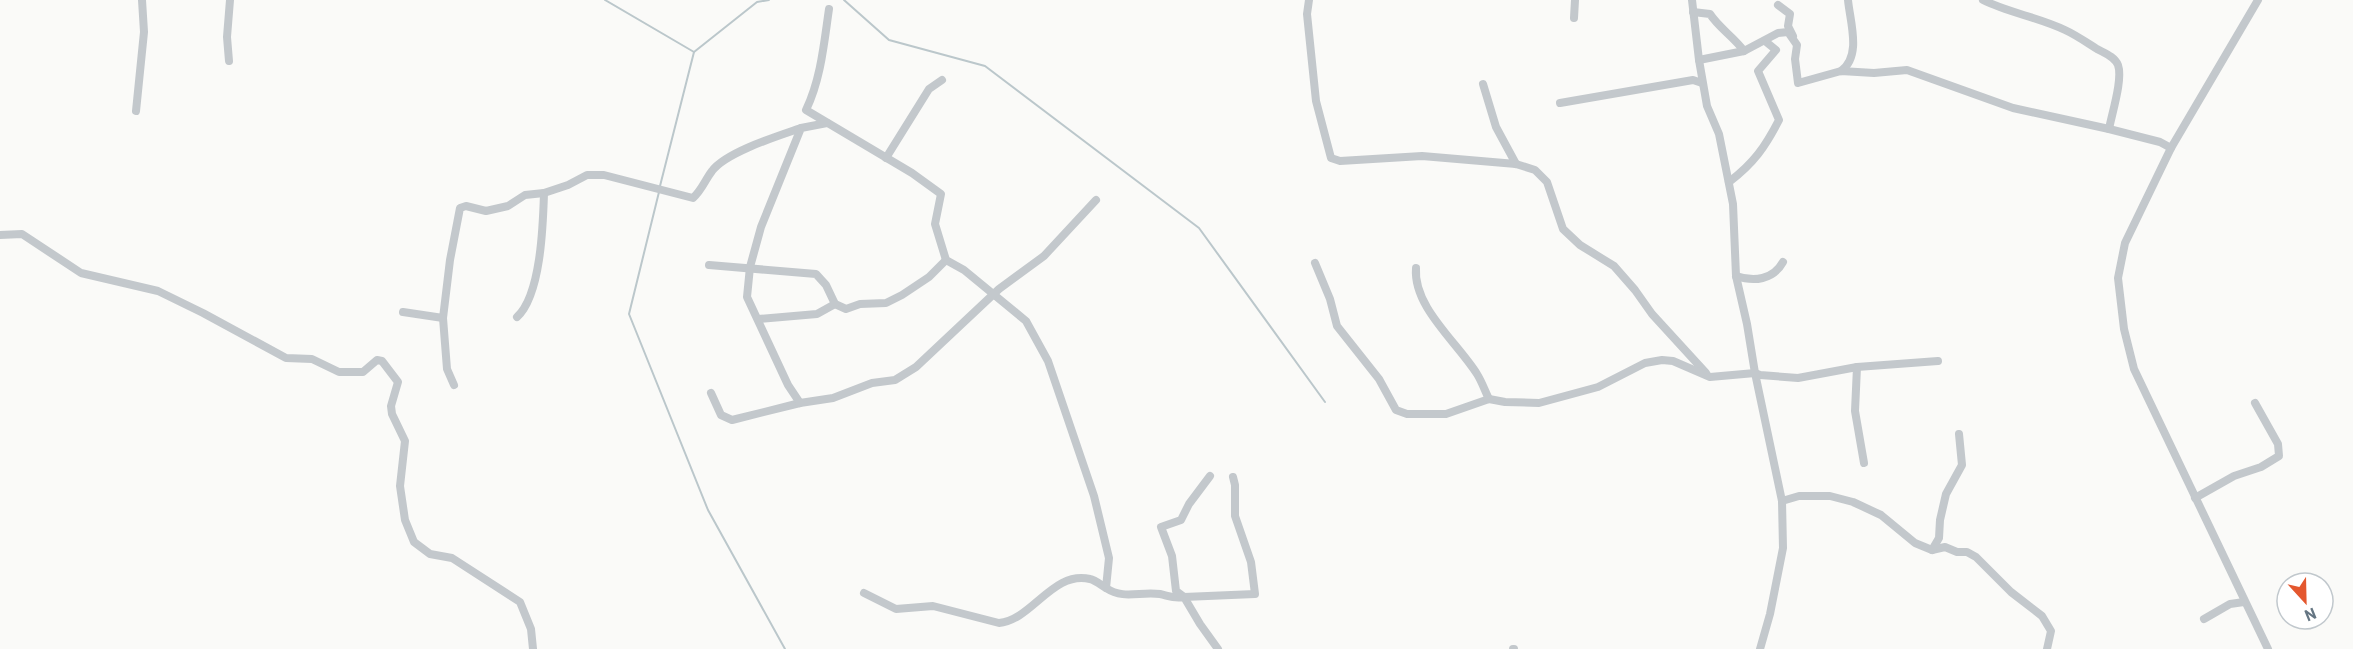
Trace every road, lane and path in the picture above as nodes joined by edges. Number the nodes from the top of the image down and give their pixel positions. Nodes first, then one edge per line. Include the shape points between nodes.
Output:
1 (142, 0) edge
2 (230, 0) edge
3 (1309, 0) edge
4 (1575, 0) edge
5 (1692, 0) edge
6 (1848, 0) edge
7 (1983, 0) edge
8 (2258, 0) edge
9 (1778, 5) dead end
10 (829, 9) dead end
11 (1693, 12) junction
12 (1574, 18) dead end
13 (1793, 37) junction
14 (1765, 41) junction
15 (1744, 51) junction
16 (1699, 60) junction
17 (229, 61) dead end
18 (1841, 71) junction
19 (942, 80) dead end
20 (1702, 83) junction
21 (1483, 84) dead end
22 (1560, 103) dead end
23 (136, 111) dead end
24 (827, 123) junction
25 (801, 128) junction
26 (2109, 129) junction
27 (2172, 148) junction
28 (885, 158) junction
29 (1516, 164) junction
30 (1729, 182) junction
31 (544, 193) junction
32 (1096, 200) dead end
33 (0, 234) edge
34 (946, 260) junction
35 (1783, 262) dead end
36 (1315, 263) dead end
37 (709, 265) dead end
38 (750, 267) junction
39 (1416, 268) dead end
40 (1736, 276) junction
41 (994, 294) junction
42 (835, 304) junction
43 (403, 312) dead end
44 (517, 317) dead end
45 (443, 318) junction
46 (758, 319) junction
47 (1938, 361) dead end
48 (1857, 367) junction
49 (1755, 373) junction
50 (1710, 377) junction
51 (454, 385) dead end
52 (711, 393) dead end
53 (1489, 399) junction
54 (800, 403) junction
55 (2255, 403) dead end
56 (1959, 434) dead end
57 (1864, 463) dead end
58 (1210, 476) dead end
59 (1233, 477) dead end
60 (2195, 498) junction
61 (1782, 501) junction
62 (1932, 550) junction
63 (1106, 588) junction
64 (864, 593) dead end
65 (1184, 597) junction
66 (2244, 602) junction
67 (2204, 619) dead end
68 (533, 649) edge
69 (1218, 649) edge
70 (1760, 649) edge
71 (2047, 649) edge
72 (2268, 649) edge

1 - 23 street via 144,32
2 - 17 street
3 - 29 street via 1306,14 1316,101 1331,158 1340,161 1422,156
4 - 12 street
5 - 11 street
6 - 18 street via 1853,57
7 - 26 street via 2065,30 2113,57 2118,66 2118,81
8 - 27 street
9 - 13 street via 1790,14 1788,26
10 - 24 street via 819,69 806,110
11 - 15 street via 1710,14
11 - 16 street
13 - 14 street via 1788,32 1778,33
13 - 18 street via 1797,45 1798,83
14 - 15 street
14 - 30 street via 1776,50 1758,71 1779,120 1765,148
15 - 16 street
16 - 20 street
18 - 26 street via 1907,70 2013,108
19 - 28 street via 929,89
20 - 22 street via 1693,80
20 - 30 street
21 - 29 street via 1496,128
24 - 25 street
24 - 28 street
25 - 31 street via 726,158 693,198 604,175 587,175
25 - 38 street
26 - 27 street
27 - 60 street via 2125,243 2118,278 2134,369
28 - 34 street via 941,194 935,224
29 - 50 street via 1535,170 1547,182 1563,229 1614,266
30 - 40 street
31 - 44 street via 543,233 535,277 524,310
31 - 45 street via 525,195 508,206 486,212 460,208
32 - 41 street via 1044,256
33 - 68 street via 22,234 81,273 158,291 286,358 312,358 339,372 363,372 382,360 398,382 391,406 405,441 400,486 405,520 414,542 430,554 452,558 520,602 531,629
34 - 41 street
34 - 42 street via 929,277 886,303 846,309
35 - 40 street via 1779,271 1767,278 1748,280
36 - 53 street via 1337,326 1379,379 1396,410 1407,414 1446,414
37 - 38 street
38 - 42 street via 816,274
38 - 46 street via 747,297
39 - 53 street via 1421,297 1477,375
40 - 49 street
41 - 54 street via 916,367 895,380 872,382 833,398
41 - 63 street via 1026,321 1048,361 1094,496 1109,558
42 - 46 street via 817,314
43 - 45 street
45 - 51 street via 447,369
46 - 54 street
47 - 48 street
48 - 49 street via 1798,378
48 - 57 street via 1855,411
49 - 50 street
49 - 61 street
50 - 53 street via 1662,360 1645,363 1598,387 1539,403
52 - 54 street via 721,415 732,420
55 - 60 street via 2278,444 2279,456
56 - 62 street via 1962,465 1946,494 1939,538
58 - 65 street via 1181,520 1161,527 1172,556 1176,591
59 - 65 street via 1234,516 1251,562 1255,594
60 - 66 street
61 - 62 street via 1820,496 1853,502 1881,515 1915,543
61 - 70 street via 1783,548
62 - 71 street via 1945,547 1976,557 2042,616 2051,631
63 - 64 street via 1090,579 1072,579 1010,622 999,623 933,606 896,609
63 - 65 street via 1129,596
65 - 69 street
66 - 67 street via 2230,604
66 - 72 street

